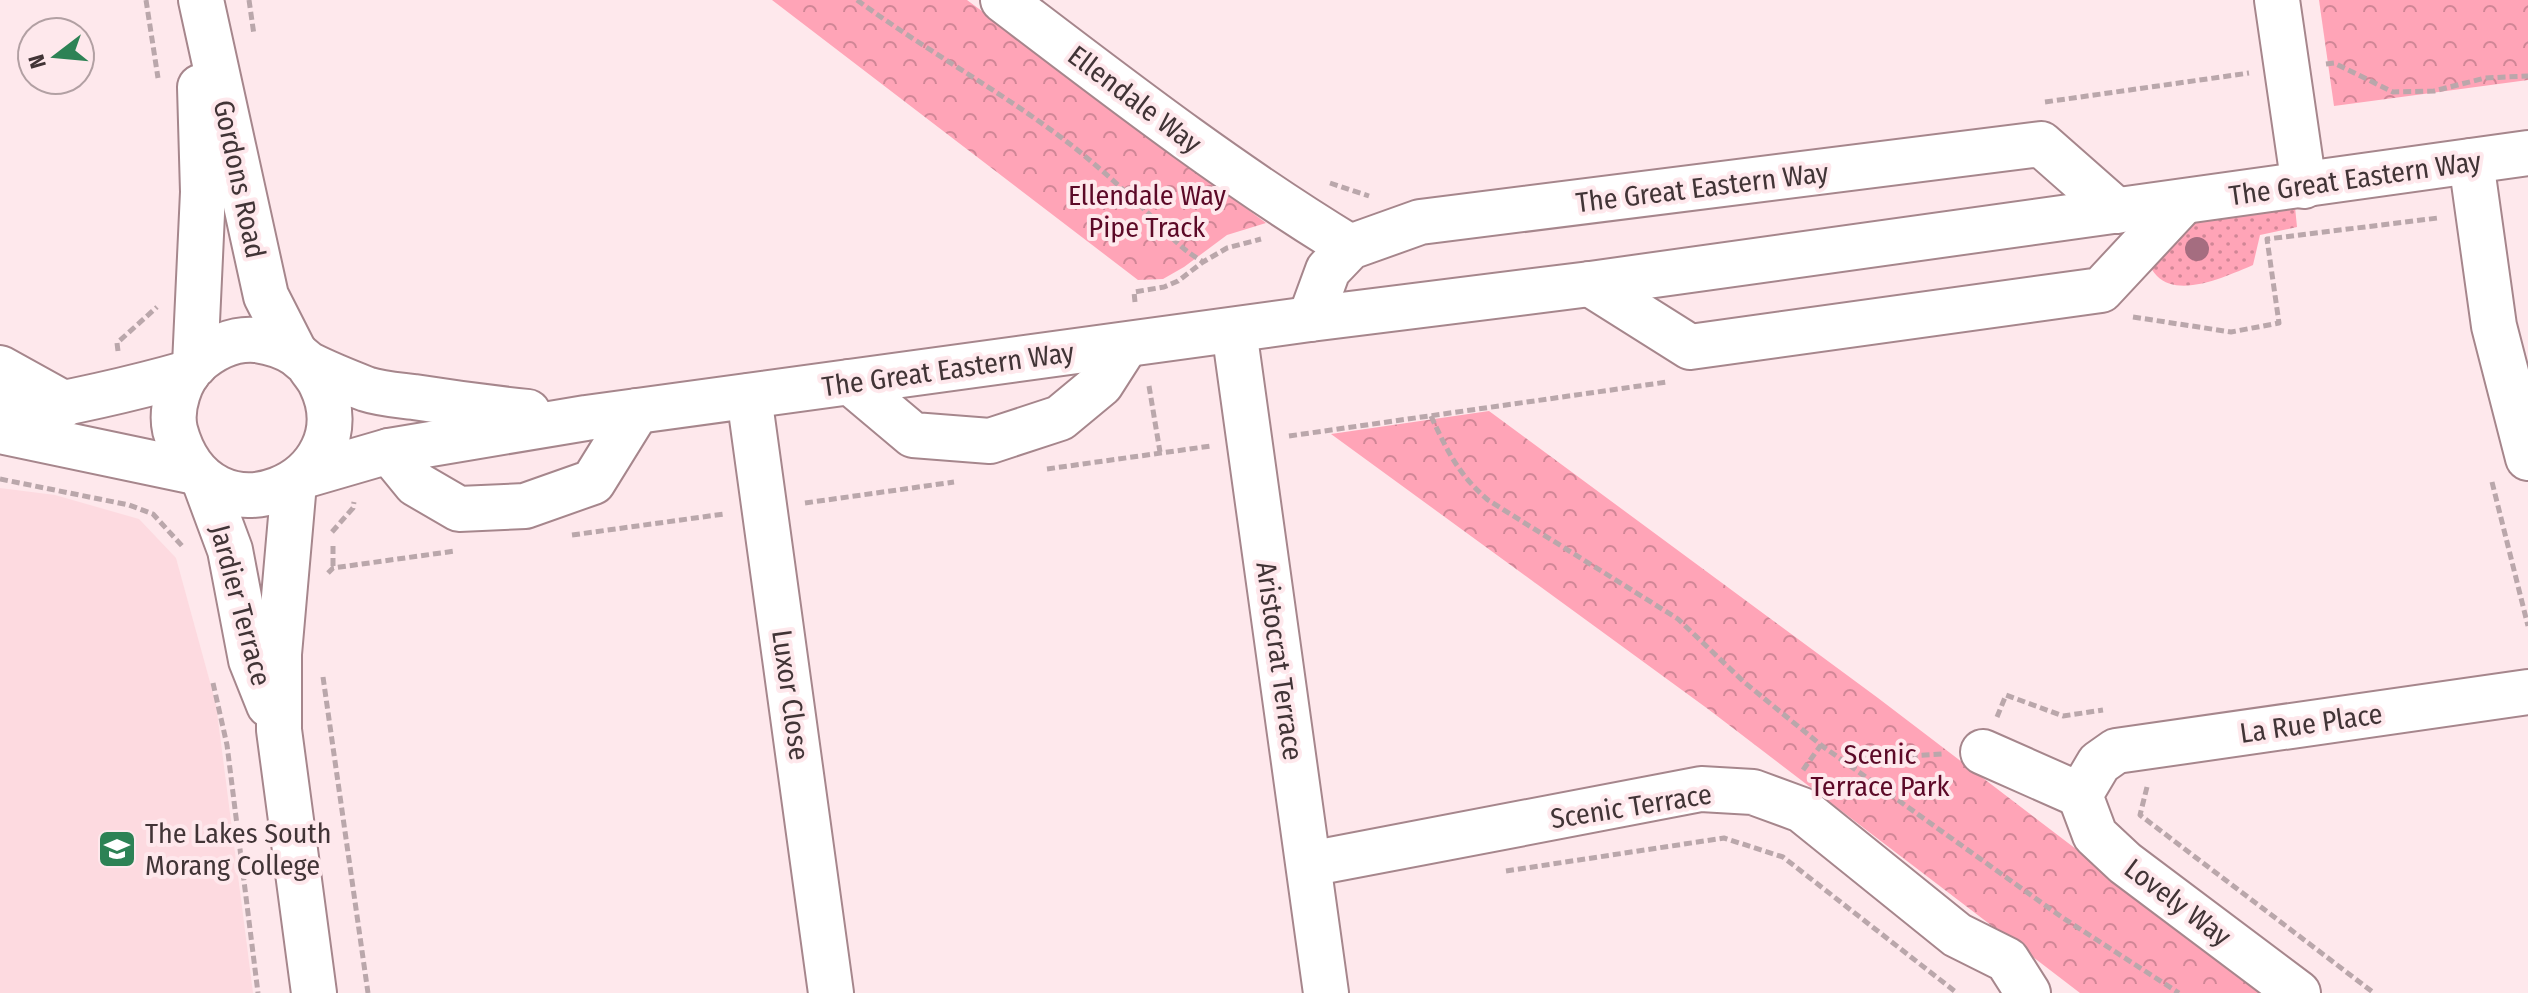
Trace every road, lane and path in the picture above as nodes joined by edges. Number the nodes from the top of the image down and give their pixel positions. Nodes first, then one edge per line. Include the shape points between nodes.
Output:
1 (146, 0) edge
2 (199, 0) edge
3 (249, 0) edge
4 (857, 0) edge
5 (1003, 0) edge
6 (2277, 0) edge
7 (255, 45) dead end
8 (160, 88) dead end
9 (2528, 153) edge
10 (2471, 161) junction
11 (2304, 186) junction
12 (2183, 202) junction
13 (2478, 210) junction
14 (2117, 211) junction
15 (1350, 247) junction
16 (1203, 262) dead end
17 (1590, 284) junction
18 (158, 292) dead end
19 (1310, 319) junction
20 (2119, 319) dead end
21 (1234, 330) junction
22 (1126, 345) junction
23 (301, 359) junction
24 (0, 368) edge
25 (191, 369) junction
26 (1679, 381) dead end
27 (850, 382) junction
28 (123, 391) junction
29 (749, 396) junction
30 (65, 404) junction
31 (637, 411) junction
32 (0, 415) edge
33 (1431, 416) junction
34 (586, 418) junction
35 (0, 431) edge
36 (1249, 440) junction
37 (375, 455) junction
38 (128, 456) junction
39 (2528, 458) edge
40 (1035, 470) dead end
41 (200, 476) junction
42 (299, 479) junction
43 (956, 481) dead end
44 (129, 505) dead end
45 (766, 509) junction
46 (566, 536) dead end
47 (457, 551) dead end
48 (322, 669) dead end
49 (212, 679) dead end
50 (2528, 692) edge
51 (279, 730) junction
52 (1983, 752) dead end
53 (2089, 779) junction
54 (2162, 785) dead end
55 (1309, 864) junction
56 (1493, 873) dead end
57 (1957, 935) junction
58 (258, 993) edge
59 (314, 993) edge
60 (368, 993) edge
61 (831, 993) edge
62 (1326, 993) edge
63 (1957, 993) edge
64 (2000, 993) edge
65 (2028, 993) edge
66 (2179, 993) edge
67 (2298, 993) edge
68 (2374, 993) edge

1 - 8 path
2 - 23 street, Gordons Road via 266,296
2 - 25 street, Gordons Road via 203,192
3 - 7 path
4 - 16 path via 1077,150 1185,252
5 - 15 street, Ellendale Way via 1173,129
6 - 11 street
9 - 10 street, The Great Eastern Way
10 - 11 street, The Great Eastern Way
10 - 13 street
11 - 12 street, The Great Eastern Way
12 - 14 street, The Great Eastern Way
12 - 17 street via 2101,290 1690,347
13 - 20 path via 2267,239 2279,323 2231,332
13 - 39 street via 2494,326
14 - 15 street, The Great Eastern Way via 2041,144 1420,222
14 - 17 street, The Great Eastern Way
15 - 19 street via 1328,270
17 - 19 street, The Great Eastern Way
18 - 28 path via 157,307 117,343
19 - 21 street, The Great Eastern Way
21 - 22 street, The Great Eastern Way
21 - 36 street, Aristocrat Terrace
22 - 27 street, The Great Eastern Way
22 - 27 street via 1101,384 1060,418 990,441 913,435
23 - 25 street via 275,343 232,342 211,350
23 - 34 street, The Great Eastern Way via 369,390
23 - 42 street via 322,385 328,433 319,456
24 - 30 street
25 - 28 street
25 - 41 street via 176,397 174,423 180,449
26 - 33 path
27 - 29 street, The Great Eastern Way
28 - 30 street
29 - 31 street, The Great Eastern Way
29 - 45 street, Luxor Close
30 - 32 street
31 - 34 street, The Great Eastern Way
31 - 37 street via 593,482 525,506 459,509
33 - 36 path
33 - 66 path via 1468,482 1488,500 1678,619 1821,745 2063,918
34 - 37 street, The Great Eastern Way
35 - 38 street
36 - 40 path
36 - 55 street, Aristocrat Terrace
37 - 42 street, The Great Eastern Way
37 - 47 path via 353,508 332,532 333,568
38 - 41 street
38 - 44 path
41 - 42 street via 225,492 249,496 272,493
41 - 51 street, Jardier Terrace via 230,550 251,660
42 - 51 street, Jardier Terrace via 279,654
43 - 45 path
45 - 46 path
45 - 61 street, Luxor Close
48 - 60 path
49 - 58 path via 227,745
50 - 53 street, La Rue Place via 2116,751
51 - 59 street, Jardier Terrace
52 - 53 street
53 - 67 street, Lovely Way via 2095,835
54 - 68 path via 2146,787 2140,815
55 - 57 street, Scenic Terrace via 1701,789 1753,792 1802,810
55 - 62 street, Aristocrat Terrace
56 - 63 path via 1724,838 1783,857
57 - 64 street, Scenic Terrace
57 - 65 street, Scenic Terrace via 2007,960

